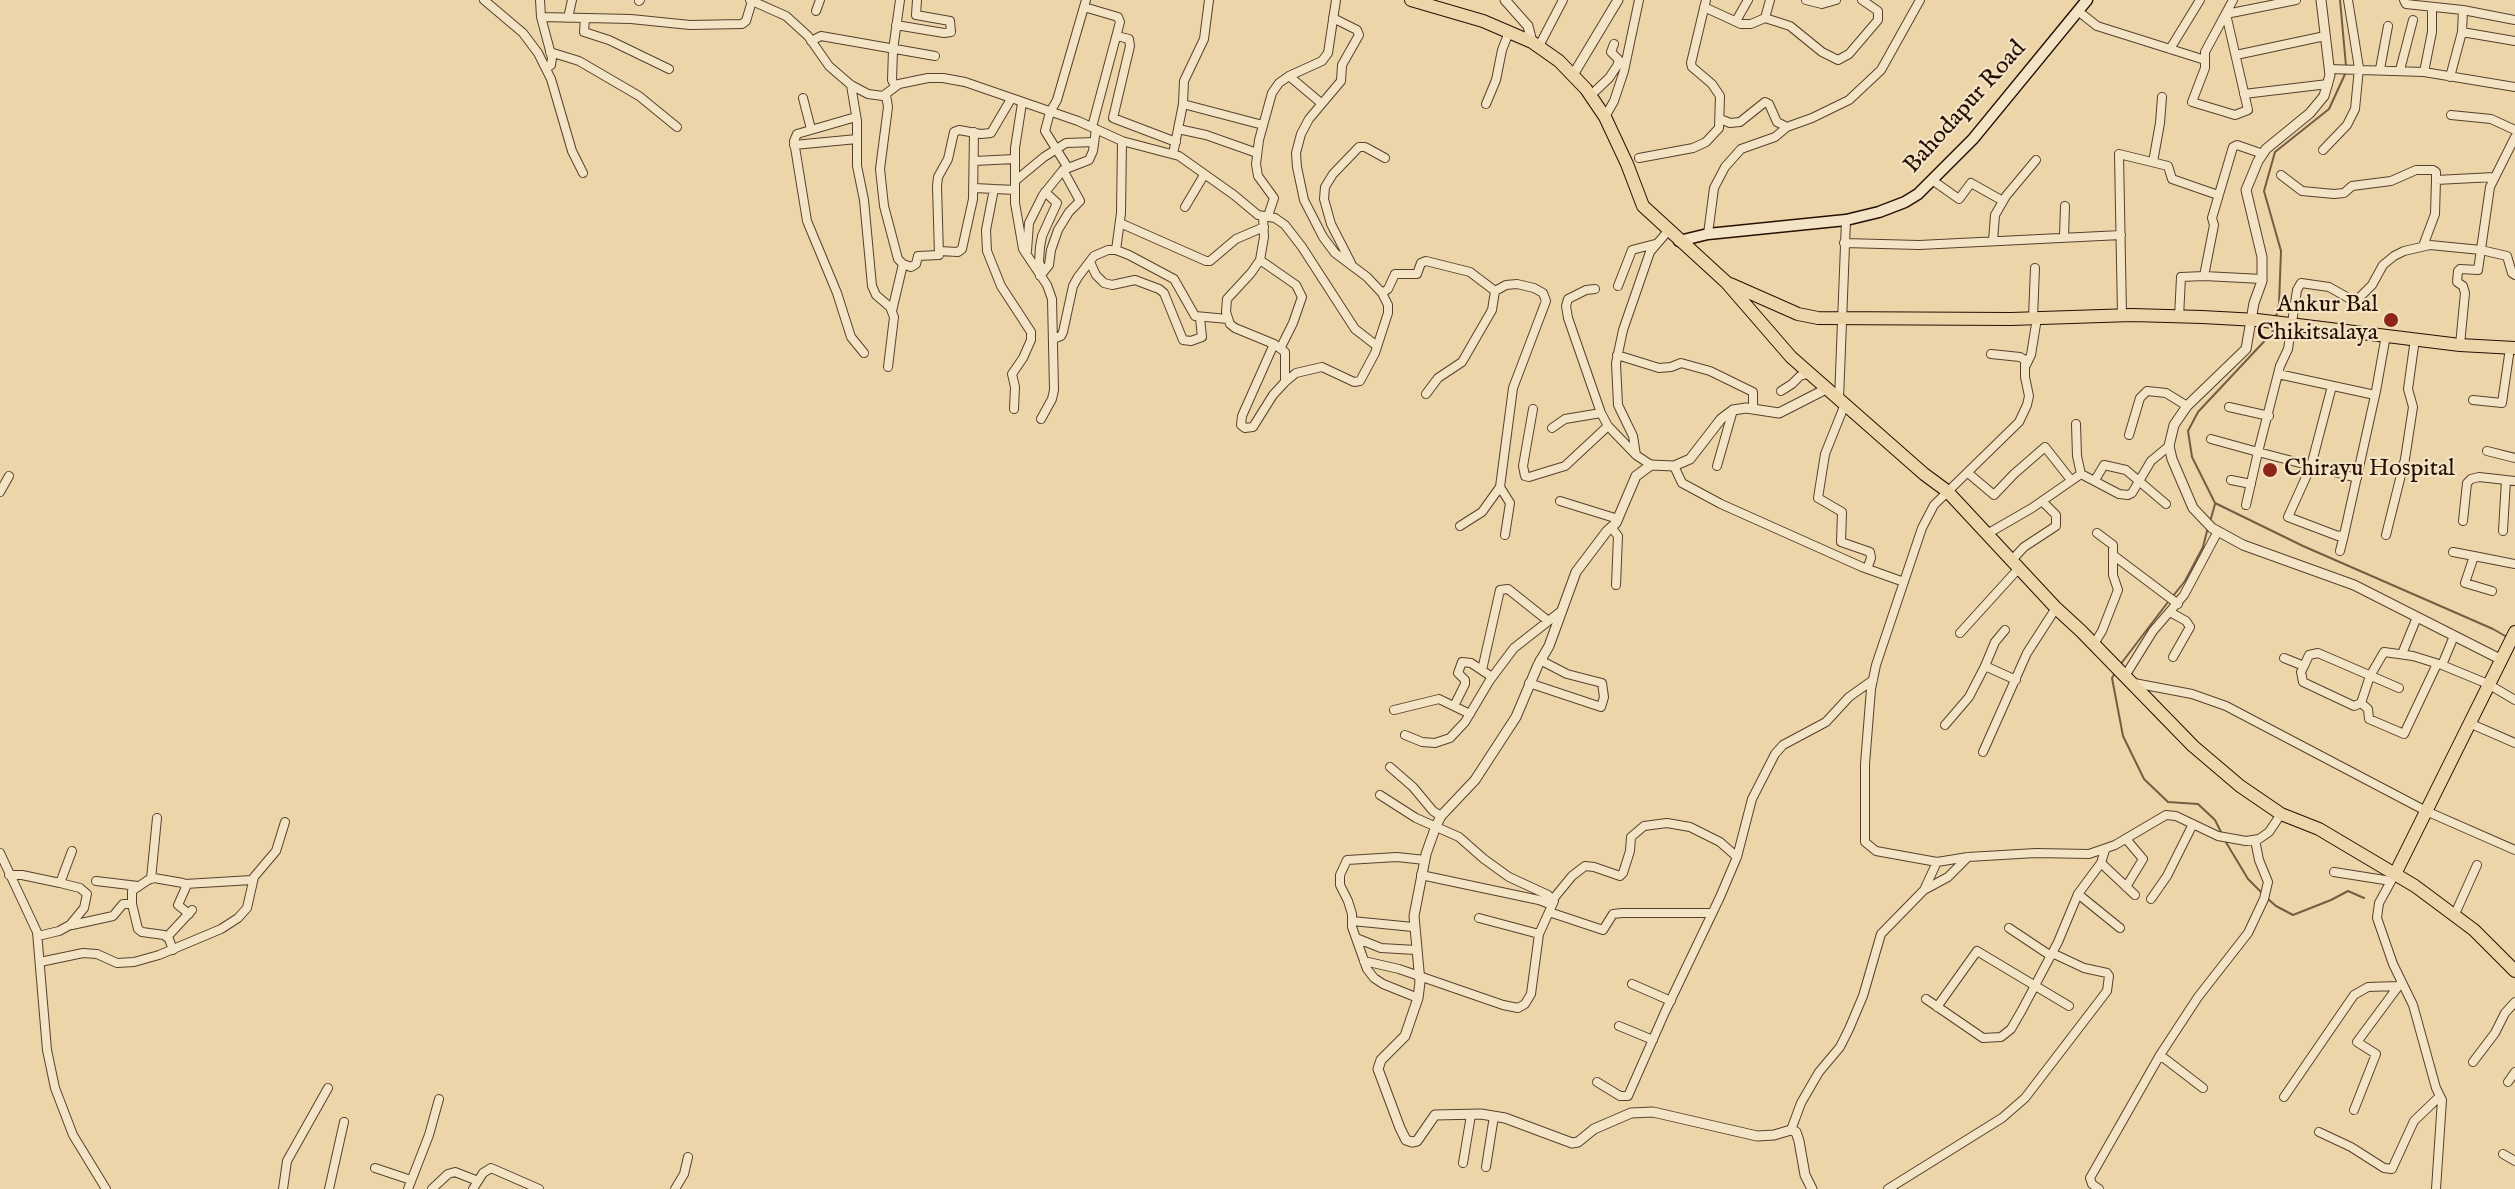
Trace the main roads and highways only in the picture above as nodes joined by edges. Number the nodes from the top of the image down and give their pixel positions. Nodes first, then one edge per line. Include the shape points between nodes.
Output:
1 (1411, 0) edge
2 (2087, 0) edge
3 (1679, 241) junction
4 (1726, 282) junction
5 (2513, 348) edge
6 (2515, 634) edge
7 (2393, 877) junction
8 (2515, 971) edge

1 - 3 main road via 1484,21 1535,44 1559,61 1605,117 1639,200
2 - 3 main road, Bahodapur Road via 1973,139 1905,202 1846,220 1708,234
3 - 4 main road
4 - 5 main road via 1798,314 1818,318 2122,315 2254,320
4 - 7 main road via 1791,357 1947,491 2193,746 2281,814 2319,829
6 - 7 main road
7 - 8 main road via 2455,914

